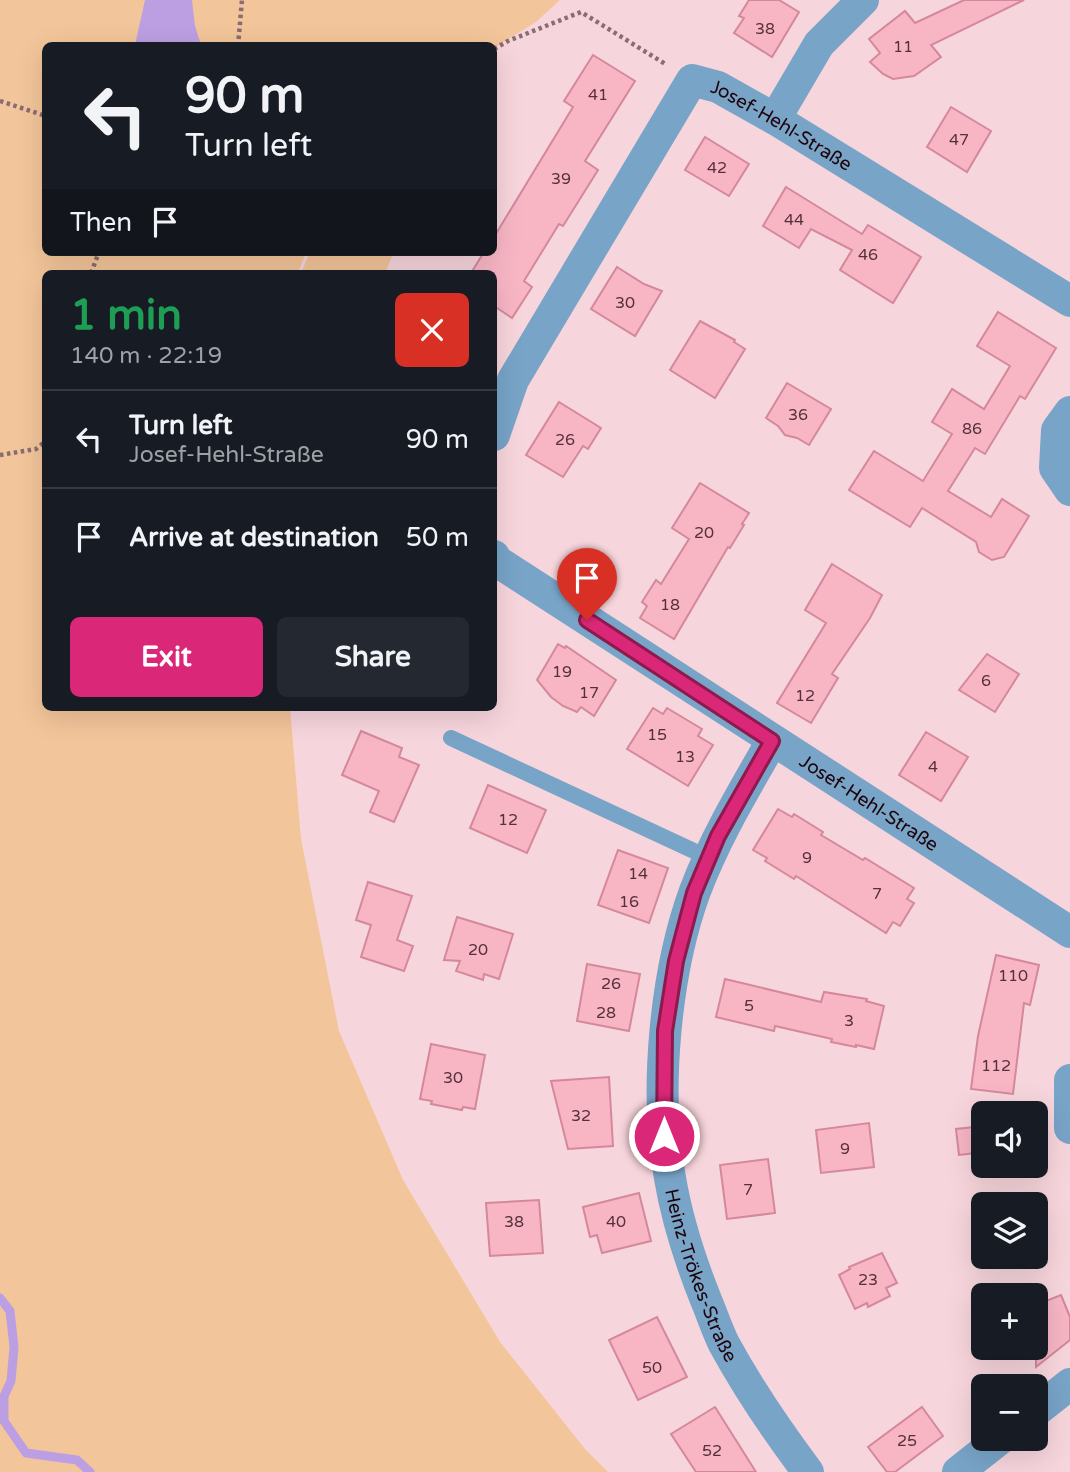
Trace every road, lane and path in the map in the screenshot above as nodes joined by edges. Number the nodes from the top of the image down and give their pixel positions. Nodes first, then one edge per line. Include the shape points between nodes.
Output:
1 (242, 0) edge
2 (863, 0) edge
3 (238, 42) edge
4 (497, 47) edge
5 (692, 80) junction
6 (0, 101) edge
7 (42, 115) edge
8 (775, 119) junction
9 (1070, 301) edge
10 (1070, 412) edge
11 (497, 426) edge
12 (42, 445) edge
13 (0, 455) edge
14 (1070, 490) edge
15 (497, 561) edge
16 (451, 738) dead end
17 (772, 741) junction
18 (709, 858) junction
19 (1070, 932) edge
20 (1070, 1080) edge
21 (1070, 1128) edge
22 (1070, 1384) edge
23 (1048, 1401) edge
24 (984, 1451) edge
25 (808, 1472) edge
26 (958, 1472) edge

1 - 3 path
2 - 8 street via 820,44
4 - 5 path via 581,12
5 - 8 street, Josef-Hehl-Straße via 718,87
5 - 11 street, Josef-Hehl-Straße via 513,380
6 - 7 path
8 - 9 street, Josef-Hehl-Straße
10 - 14 street via 1057,430 1055,468
12 - 13 path
15 - 17 street, Josef-Hehl-Straße
16 - 18 lane
17 - 18 street, Heinz-Trökes-Straße
17 - 19 street, Josef-Hehl-Straße
18 - 25 street, Heinz-Trökes-Straße via 694,893 676,961 665,1031 664,1136 670,1178 689,1256 724,1343
20 - 21 street
22 - 23 street
24 - 26 street

